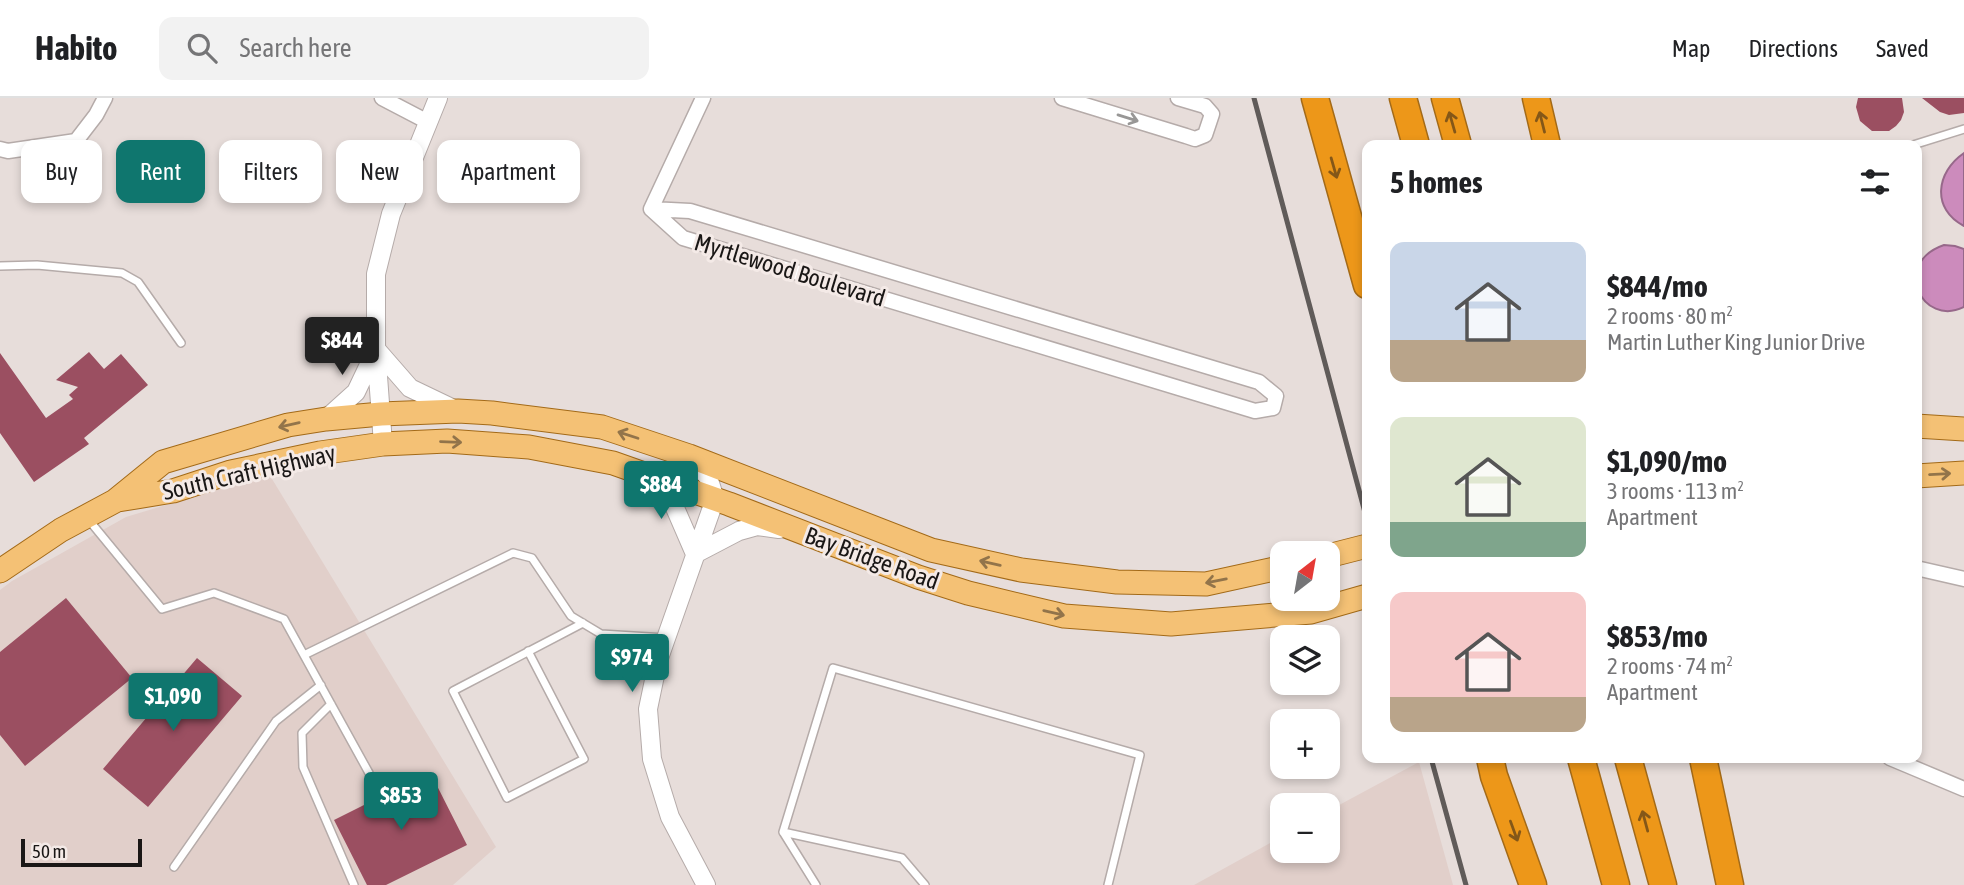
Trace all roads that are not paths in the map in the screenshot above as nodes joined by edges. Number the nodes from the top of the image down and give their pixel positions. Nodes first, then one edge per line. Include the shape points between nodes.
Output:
1 (106, 98) edge
2 (382, 98) edge
3 (438, 98) edge
4 (703, 98) edge
5 (1062, 98) edge
6 (1178, 98) edge
7 (1315, 98) edge
8 (1404, 98) edge
9 (1445, 98) edge
10 (1536, 98) edge
11 (428, 122) junction
12 (1964, 129) edge
13 (1415, 140) edge
14 (1457, 140) edge
15 (1547, 140) edge
16 (1922, 142) edge
17 (0, 149) edge
18 (651, 209) junction
19 (0, 265) edge
20 (1362, 267) edge
21 (181, 343) dead end
22 (376, 349) junction
23 (458, 411) junction
24 (381, 414) junction
25 (326, 419) junction
26 (1922, 426) edge
27 (1964, 429) edge
28 (383, 444) junction
29 (688, 456) junction
30 (1964, 473) edge
31 (646, 474) junction
32 (1922, 475) edge
33 (715, 499) junction
34 (115, 501) junction
35 (86, 516) junction
36 (796, 530) junction
37 (893, 535) junction
38 (1362, 547) edge
39 (1340, 553) edge
40 (695, 554) junction
41 (1922, 569) edge
42 (1270, 570) edge
43 (0, 571) edge
44 (1964, 579) edge
45 (1362, 597) edge
46 (583, 623) junction
47 (666, 638) junction
48 (528, 651) junction
49 (304, 655) junction
50 (321, 685) junction
51 (331, 704) junction
52 (1582, 763) edge
53 (1629, 763) edge
54 (1704, 763) edge
55 (1902, 763) edge
56 (1492, 767) edge
57 (369, 773) dead end
58 (1964, 789) edge
59 (783, 832) junction
60 (174, 867) dead end
61 (354, 885) edge
62 (706, 885) edge
63 (816, 885) edge
64 (925, 885) edge
65 (1108, 885) edge
66 (1533, 885) edge
67 (1616, 885) edge
68 (1663, 885) edge
69 (1730, 885) edge

1 - 17 street via 76,141
2 - 11 street
3 - 11 street
4 - 18 street
5 -> 6 street via 1186,136 1205,135 1212,114 1205,106
7 -> 20 highway
8 - 13 highway
14 -> 9 highway
15 -> 10 highway
11 - 22 street via 391,214 376,274
12 - 16 lane
18 - 18 street, Myrtlewood Boulevard via 683,238 1255,411 1273,408 1276,396 1259,383 690,211
19 - 21 lane via 122,273 138,282
22 - 23 street via 410,388
22 - 24 street
22 - 25 street via 356,392
23 - 24 main road, Bay Bridge Road
29 -> 23 main road, Bay Bridge Road via 602,427
24 - 25 main road, South Craft Highway
24 - 28 street
25 -> 34 main road, South Craft Highway via 288,425 163,463
26 - 27 main road
28 -> 31 main road, Bay Bridge Road via 447,441 529,447
28 - 34 main road, South Craft Highway via 320,453
29 - 33 street via 708,477
29 - 37 main road, Bay Bridge Road
32 -> 30 main road
31 - 33 main road, Bay Bridge Road
31 - 40 street via 669,494
33 - 36 main road, Bay Bridge Road
33 - 37 main road via 734,490 855,535
33 - 40 street
34 - 35 main road, South Craft Highway
35 - 43 main road, South Craft Highway
35 - 49 lane via 162,610 214,593 284,619
36 - 40 street via 757,526
36 -> 45 main road, Bay Bridge Road via 930,581 1064,616 1171,624 1311,612
42 -> 37 main road, Bay Bridge Road via 1206,584 1117,582 1021,570 931,550
38 - 39 main road
40 - 47 street
41 - 44 street
46 - 47 lane via 601,634
46 - 48 lane
46 - 49 lane via 571,616 532,558 513,553
47 - 62 street via 648,709 652,759 670,817
48 - 48 lane via 453,691 507,798 584,759
49 - 50 lane
50 - 51 lane
50 - 60 lane via 276,721
51 - 57 lane
51 - 61 lane via 302,733 303,766
52 - 67 highway
68 -> 53 highway
54 - 69 highway
55 - 58 street
56 -> 66 highway
59 - 63 lane
59 - 64 lane via 902,858
59 - 65 lane via 833,668 1140,755

